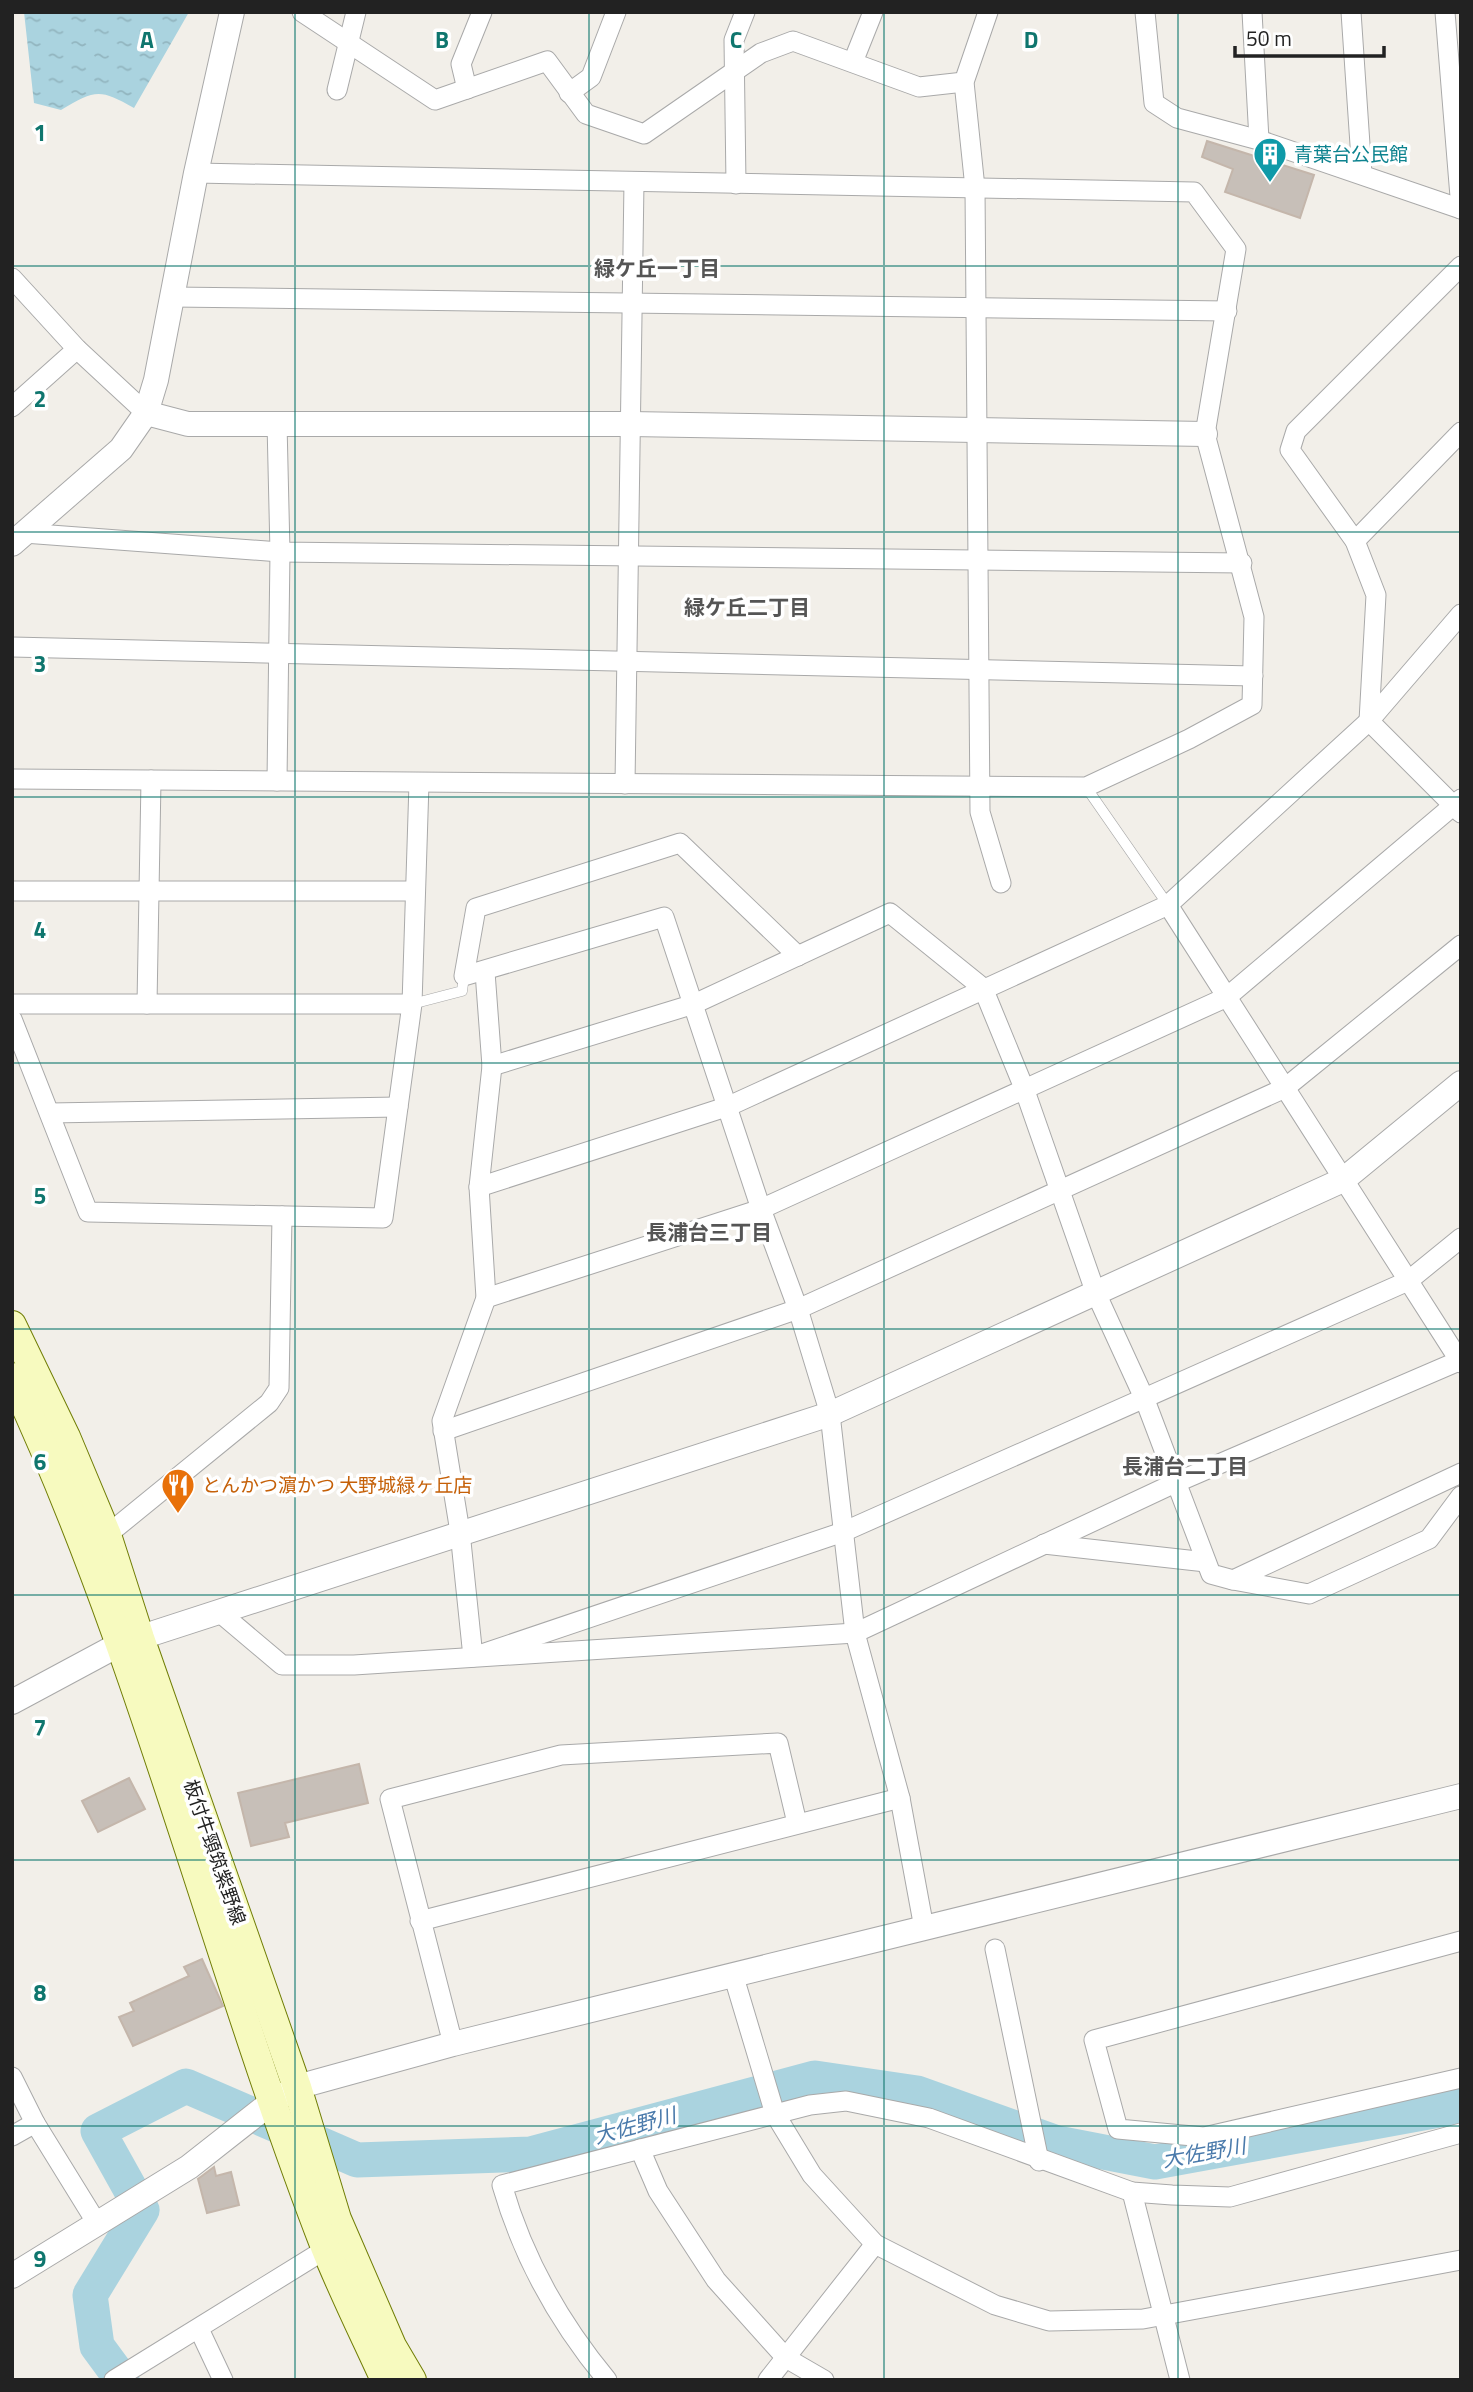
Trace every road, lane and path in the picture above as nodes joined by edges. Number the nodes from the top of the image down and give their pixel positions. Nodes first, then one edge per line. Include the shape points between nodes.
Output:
1 (232, 12) edge
2 (302, 12) edge
3 (356, 12) edge
4 (482, 12) edge
5 (616, 12) edge
6 (745, 12) edge
7 (873, 12) edge
8 (988, 12) edge
9 (1144, 12) edge
10 (1252, 12) edge
11 (1351, 12) edge
12 (1445, 12) edge
13 (349, 44) junction
14 (853, 62) junction
15 (736, 70) junction
16 (964, 82) junction
17 (467, 89) junction
18 (337, 90) dead end
19 (569, 93) junction
20 (1259, 140) junction
21 (197, 173) junction
22 (1362, 174) junction
23 (634, 182) junction
24 (736, 184) junction
25 (975, 188) junction
26 (1461, 266) edge
27 (12, 278) edge
28 (172, 297) junction
29 (632, 303) junction
30 (975, 308) junction
31 (1227, 311) junction
32 (76, 349) junction
33 (12, 407) edge
34 (146, 413) junction
35 (277, 423) junction
36 (630, 424) junction
37 (976, 432) junction
38 (1461, 432) edge
39 (1205, 434) junction
40 (18, 538) edge
41 (1355, 541) junction
42 (280, 552) junction
43 (628, 556) junction
44 (978, 560) junction
45 (1242, 562) junction
46 (1461, 614) edge
47 (12, 647) edge
48 (277, 653) junction
49 (626, 661) junction
50 (978, 670) junction
51 (1253, 676) junction
52 (1369, 721) junction
53 (12, 779) edge
54 (151, 780) junction
55 (276, 781) junction
56 (419, 783) junction
57 (625, 785) junction
58 (979, 787) junction
59 (1086, 787) junction
60 (1459, 806) edge
61 (1001, 883) dead end
62 (12, 891) edge
63 (149, 891) junction
64 (415, 891) junction
65 (1168, 905) junction
66 (1461, 945) edge
67 (797, 956) junction
68 (485, 972) junction
69 (464, 976) junction
70 (983, 988) junction
71 (1227, 997) junction
72 (12, 1004) edge
73 (147, 1004) junction
74 (412, 1004) junction
75 (694, 1004) junction
76 (12, 1019) edge
77 (19, 1056) edge
78 (492, 1066) junction
79 (1461, 1083) edge
80 (1024, 1088) junction
81 (1285, 1088) junction
82 (729, 1106) junction
83 (398, 1107) junction
84 (50, 1113) junction
85 (1343, 1180) junction
86 (479, 1187) junction
87 (1060, 1192) junction
88 (761, 1209) junction
89 (282, 1216) junction
90 (1461, 1238) edge
91 (1408, 1281) junction
92 (1095, 1291) junction
93 (486, 1297) junction
94 (798, 1308) junction
95 (12, 1325) edge
96 (1460, 1361) edge
97 (12, 1377) edge
98 (1145, 1400) junction
99 (830, 1414) junction
100 (443, 1431) junction
101 (1461, 1473) edge
102 (1175, 1482) junction
103 (1461, 1496) edge
104 (460, 1532) junction
105 (843, 1532) junction
106 (107, 1535) junction
107 (1044, 1544) junction
108 (1206, 1562) junction
109 (1233, 1580) junction
110 (218, 1611) junction
111 (855, 1633) junction
112 (130, 1641) junction
113 (473, 1657) junction
114 (12, 1702) edge
115 (900, 1798) junction
116 (1460, 1800) edge
117 (797, 1823) junction
118 (420, 1921) junction
119 (924, 1928) junction
120 (1461, 1941) edge
121 (995, 1948) dead end
122 (733, 1974) junction
123 (453, 2044) junction
124 (12, 2077) edge
125 (1461, 2078) edge
126 (285, 2094) junction
127 (775, 2114) junction
128 (35, 2123) junction
129 (1461, 2133) edge
130 (12, 2136) edge
131 (640, 2149) junction
132 (1039, 2161) junction
133 (1132, 2192) junction
134 (103, 2222) junction
135 (875, 2244) junction
136 (326, 2249) junction
137 (1461, 2260) edge
138 (12, 2276) edge
139 (1164, 2315) junction
140 (199, 2329) junction
141 (786, 2358) junction
142 (114, 2380) edge
143 (223, 2380) edge
144 (385, 2380) edge
145 (412, 2380) edge
146 (607, 2380) edge
147 (768, 2380) edge
148 (824, 2380) edge
149 (1180, 2380) edge

1 - 21 street
2 - 13 street
3 - 13 street
4 - 17 street via 461,64
5 - 19 street via 591,77
6 - 15 street via 734,40
7 - 14 street
8 - 16 street
9 - 20 street via 1154,103 1177,118
10 - 20 street
11 - 22 street
12 - 22 street via 1461,209
13 - 17 street via 435,100
13 - 18 street
14 - 15 street via 793,41 761,52
14 - 16 street via 919,87
15 - 19 street via 644,135 586,114
15 - 24 street
16 - 25 street
17 - 19 street via 547,61
20 - 22 street
21 - 23 street
21 - 28 street
23 - 24 street
23 - 29 street
24 - 25 street
25 - 30 street
25 - 31 street via 1195,192 1236,249
26 - 41 street via 1296,431 1290,450
27 - 32 street
28 - 29 street
28 - 34 street
29 - 30 street
29 - 36 street
30 - 31 street
30 - 37 street
31 - 39 street
32 - 33 street
32 - 34 street
34 - 35 street via 188,424
34 - 40 street via 121,449
35 - 36 street
35 - 42 street
36 - 37 street
36 - 43 street
37 - 39 street
37 - 44 street
38 - 41 street
39 - 45 street
40 - 42 street
41 - 52 street via 1376,595
42 - 43 street
42 - 48 street
43 - 44 street
43 - 49 street
44 - 45 street
44 - 50 street
45 - 51 street via 1254,617
46 - 52 street
47 - 48 street
48 - 49 street
48 - 55 street
49 - 50 street
49 - 57 street
50 - 51 street
50 - 58 street
51 - 59 street via 1252,705
52 - 60 street
52 - 65 street
53 - 54 street
54 - 55 street
54 - 63 street
55 - 56 street
56 - 57 street
56 - 64 street
57 - 58 street
58 - 59 street
58 - 61 street via 980,812
59 - 65 lane
60 - 71 street
62 - 63 street
63 - 64 street
63 - 73 street
64 - 74 street
65 - 70 street
65 - 71 street
66 - 81 street
67 - 69 street via 680,843 476,908
67 - 70 street via 890,913
67 - 75 street
68 - 69 street
68 - 75 street via 664,917
68 - 78 street
69 - 74 lane via 462,991
70 - 80 street
70 - 82 street
71 - 80 street
71 - 81 street
72 - 73 street
73 - 74 street
74 - 83 street
75 - 78 street
75 - 82 street
76 - 77 street
77 - 84 street
78 - 86 street
79 - 85 street
80 - 87 street
80 - 88 street
81 - 85 street
81 - 87 street
82 - 86 street
82 - 88 street
83 - 84 street
83 - 89 street via 383,1218
84 - 89 street via 88,1212
85 - 91 street
85 - 92 street
86 - 93 street
87 - 92 street
87 - 94 street
88 - 93 street
88 - 94 street
89 - 106 street via 279,1388 268,1403
90 - 91 street
91 - 96 street
91 - 98 street
92 - 98 street
92 - 99 street
93 - 100 street via 442,1421
94 - 99 street
94 - 100 street
95 - 106 main road, 板付牛頸筑紫野線
96 - 102 street
97 - 112 main road, 板付牛頸筑紫野線
98 - 102 street
98 - 105 street
99 - 104 street
99 - 105 street
100 - 104 street
101 - 109 street
102 - 107 street
102 - 108 street
103 - 109 street via 1429,1539 1309,1594
104 - 110 street
104 - 113 street
105 - 111 street
105 - 113 street
106 - 112 main road, 板付牛頸筑紫野線
107 - 108 street
107 - 111 street
108 - 109 street via 1210,1574
110 - 112 street
110 - 113 street via 282,1665
111 - 113 street
111 - 115 street
112 - 114 street
112 - 126 main road, 板付牛頸筑紫野線
115 - 117 street
115 - 119 street
116 - 119 street
117 - 118 street
117 - 118 street via 778,1743 561,1755 390,1799
118 - 123 street
119 - 122 street
120 - 125 street via 1094,2040 1118,2129 1153,2134 1204,2137
121 - 132 street
122 - 123 street
122 - 127 street
123 - 126 street
124 - 128 street
126 - 134 street via 189,2167
126 - 136 main road, 板付牛頸筑紫野線
126 - 145 main road, 板付牛頸筑紫野線 via 391,2346
127 - 131 street
127 - 132 street via 846,2101 929,2118
127 - 135 street via 812,2175
128 - 130 street
128 - 134 street
129 - 133 street via 1230,2197
131 - 141 street via 658,2191 695,2251
131 - 146 street via 502,2185 532,2268
132 - 133 street
133 - 139 street
134 - 138 street
135 - 139 street via 995,2305 1049,2320 1093,2322
135 - 141 street
136 - 140 street
136 - 144 main road, 板付牛頸筑紫野線
137 - 139 street
139 - 149 street
140 - 142 street
140 - 143 street
141 - 147 street
141 - 148 street

